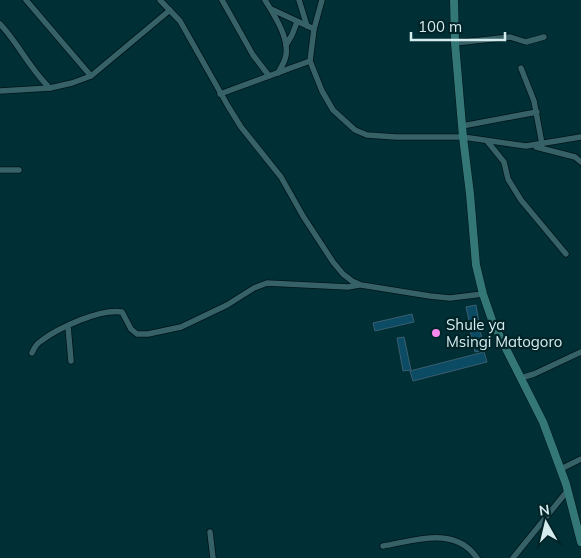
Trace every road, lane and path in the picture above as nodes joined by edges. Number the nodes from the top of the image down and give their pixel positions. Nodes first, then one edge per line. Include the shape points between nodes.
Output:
1 (26, 0) edge
2 (160, 0) edge
3 (222, 0) edge
4 (265, 0) edge
5 (299, 0) edge
6 (322, 0) edge
7 (454, 0) edge
8 (270, 9) junction
9 (301, 9) junction
10 (170, 10) junction
11 (296, 21) junction
12 (0, 24) edge
13 (307, 26) junction
14 (314, 29) junction
15 (544, 37) dead end
16 (455, 44) junction
17 (286, 45) junction
18 (310, 61) junction
19 (521, 68) dead end
20 (278, 73) junction
21 (91, 76) junction
22 (269, 76) junction
23 (50, 88) junction
24 (0, 91) edge
25 (220, 94) junction
26 (537, 112) junction
27 (462, 126) junction
28 (463, 137) junction
29 (581, 137) edge
30 (487, 141) junction
31 (542, 144) junction
32 (534, 146) junction
33 (581, 162) edge
34 (0, 170) edge
35 (19, 170) dead end
36 (566, 254) dead end
37 (361, 285) junction
38 (483, 294) junction
39 (68, 326) junction
40 (581, 352) edge
41 (32, 354) dead end
42 (71, 361) dead end
43 (521, 378) junction
44 (581, 459) edge
45 (561, 470) junction
46 (568, 490) junction
47 (210, 532) dead end
48 (581, 542) edge
49 (382, 546) dead end
50 (213, 558) edge
51 (477, 558) edge
52 (513, 558) edge

1 - 21 street
2 - 10 street
3 - 22 street
4 - 8 street
5 - 9 street
6 - 14 street
7 - 16 street
8 - 11 street
8 - 17 street
9 - 11 street
9 - 13 street
10 - 21 street
10 - 25 street via 180,21
11 - 13 street
11 - 17 street
12 - 23 street
13 - 14 street
14 - 18 street
15 - 16 street via 526,42 510,37
16 - 27 street
17 - 20 street via 284,62
18 - 20 street
18 - 28 street via 333,110 355,130 396,138
19 - 26 street
20 - 22 street
21 - 23 street
22 - 25 street
23 - 24 street
25 - 37 street via 281,177 333,262 343,274
26 - 27 street
26 - 31 street
27 - 28 street
28 - 30 street
28 - 38 street via 476,265
29 - 31 street
30 - 32 street
30 - 36 street via 504,162 508,179 521,200
31 - 32 street
32 - 33 street via 575,157
34 - 35 street
37 - 38 street via 450,298
37 - 39 street via 267,283 181,327 148,334 137,334 122,312 116,311
38 - 43 street via 493,323
39 - 41 street via 41,341
39 - 42 street
40 - 43 street
43 - 45 street
44 - 45 street
45 - 46 street
46 - 48 street
46 - 52 street
47 - 50 street
49 - 51 street via 451,538 468,547

